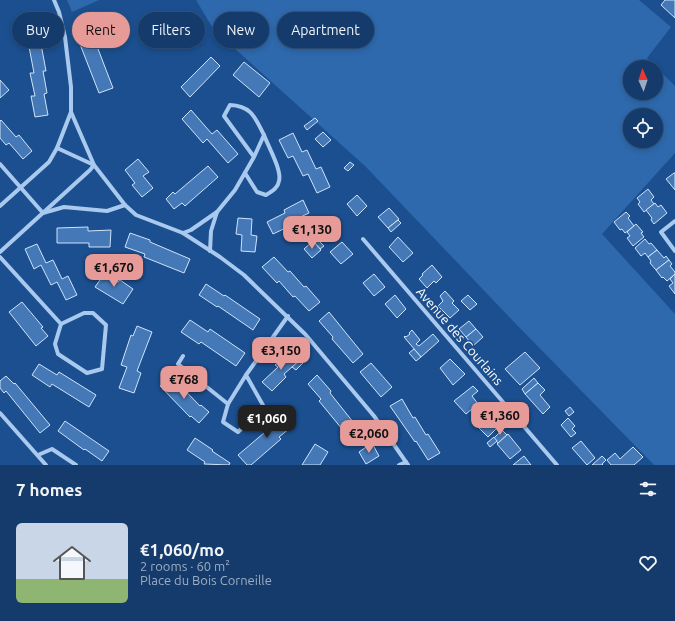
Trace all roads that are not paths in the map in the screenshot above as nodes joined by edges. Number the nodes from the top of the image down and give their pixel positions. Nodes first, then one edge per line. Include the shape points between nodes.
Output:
1 (54, 0) edge
2 (71, 112) junction
3 (264, 135) junction
4 (57, 148) junction
5 (254, 157) junction
6 (0, 164) edge
7 (94, 165) junction
8 (245, 173) junction
9 (22, 188) junction
10 (125, 205) junction
11 (0, 206) edge
12 (217, 212) junction
13 (43, 213) junction
14 (675, 221) edge
15 (182, 233) junction
16 (363, 239) dead end
17 (210, 251) junction
18 (675, 251) edge
19 (0, 252) edge
20 (0, 257) edge
21 (288, 316) junction
22 (61, 324) junction
23 (183, 356) dead end
24 (246, 375) junction
25 (228, 404) junction
26 (0, 413) edge
27 (38, 455) junction
28 (407, 463) edge
29 (46, 465) edge
30 (76, 465) edge
31 (399, 465) edge
32 (558, 465) edge

1 - 2 street via 65,37
2 - 4 street
2 - 7 street
3 - 5 street
3 - 5 street via 254,116 241,106 230,105 224,116
3 - 8 street via 279,170 280,181 275,189 266,194 257,192
4 - 7 street
4 - 9 street via 48,162
5 - 8 street
6 - 9 street
7 - 10 street
7 - 13 street
8 - 12 street
9 - 11 street
9 - 13 street
10 - 13 street via 107,211 64,207
10 - 15 street via 136,216
12 - 15 street via 191,230
12 - 17 street via 210,231
13 - 19 street
14 - 18 street via 661,232
15 - 17 street
16 - 32 street, Avenue des Courlains
17 - 21 street via 244,275
20 - 22 street
21 - 24 street
21 - 28 street via 374,416
22 - 22 street via 84,313 93,313 106,325 102,369 87,373 58,354 55,344
23 - 25 street via 178,364
24 - 25 street
24 - 25 street via 264,407 238,432 223,422
26 - 27 street
27 - 29 street
27 - 30 street via 52,449
28 - 31 street

